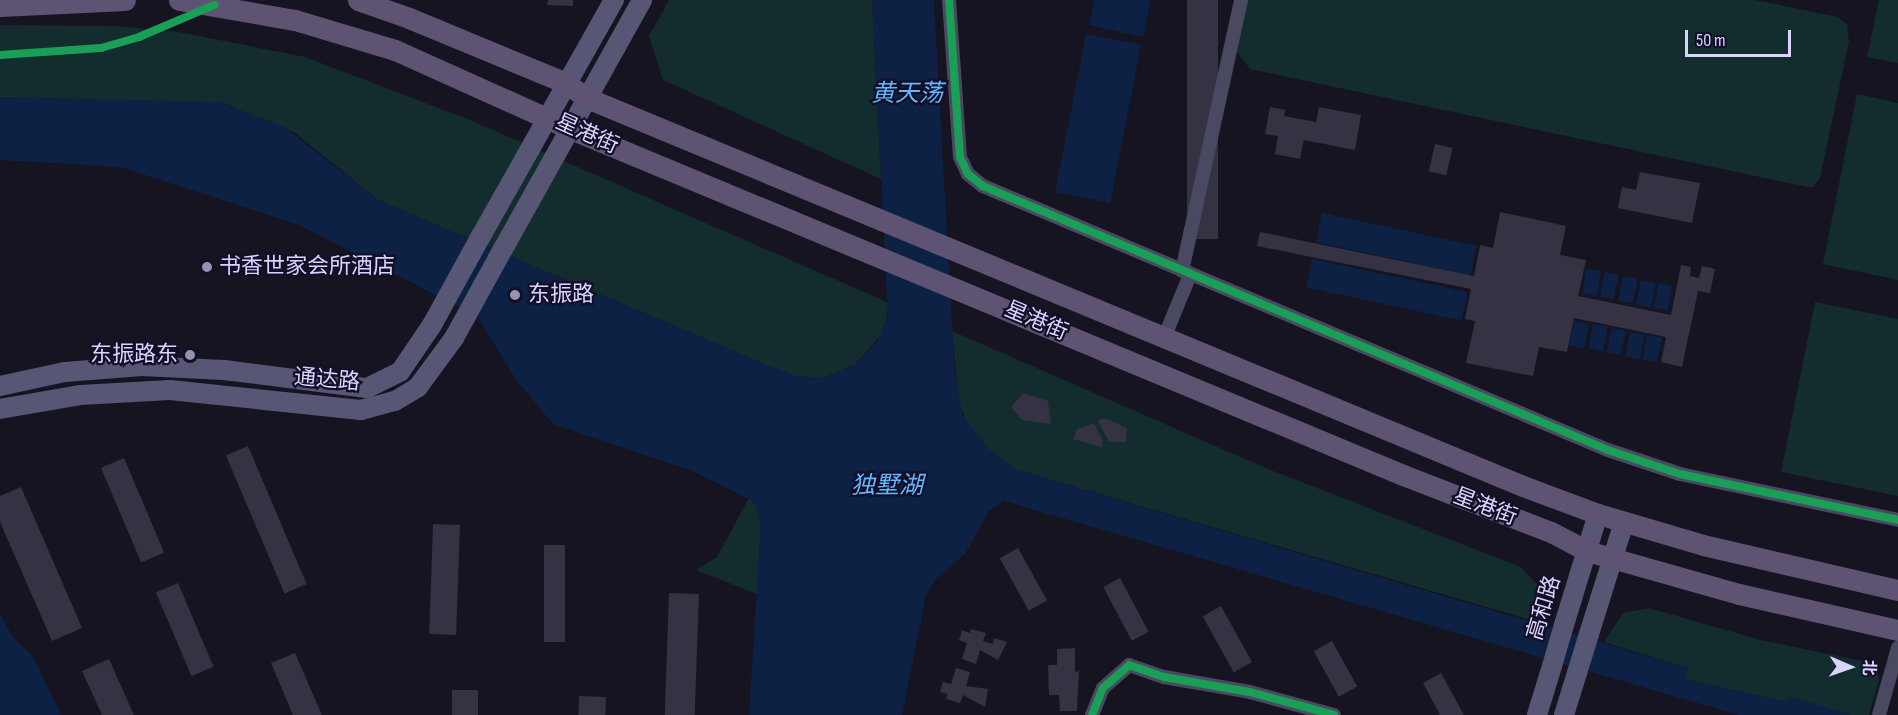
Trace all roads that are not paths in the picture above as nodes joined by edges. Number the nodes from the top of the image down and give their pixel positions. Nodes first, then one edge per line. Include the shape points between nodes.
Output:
1 (125, 0) edge
2 (179, 0) edge
3 (358, 0) edge
4 (614, 0) edge
5 (642, 0) edge
6 (949, 0) edge
7 (1241, 0) edge
8 (0, 6) edge
9 (566, 83) junction
10 (587, 98) junction
11 (547, 116) junction
12 (571, 129) junction
13 (1186, 273) junction
14 (1164, 338) junction
15 (0, 386) edge
16 (0, 409) edge
17 (1598, 514) junction
18 (1898, 520) edge
19 (1624, 522) junction
20 (1587, 551) junction
21 (1612, 559) junction
22 (1898, 590) edge
23 (1898, 630) edge
24 (1898, 648) edge
25 (1092, 715) edge
26 (1334, 715) edge
27 (1537, 715) edge
28 (1564, 715) edge
29 (1879, 715) edge

1 - 8 main road
2 - 11 main road, 星港街 via 338,31 395,50
3 - 9 main road, 星港街
4 - 9 main road
5 - 10 main road
6 - 13 street via 959,149 968,174 983,186
7 - 13 street
9 - 10 main road, 星港街
9 - 11 main road
10 - 12 main road
10 - 14 main road, 星港街
11 - 12 main road, 星港街
11 - 15 main road, 通达路, bridge via 432,325 400,372 375,386 352,388 224,370 142,366 64,372
12 - 16 main road, 通达路, bridge via 454,338 418,387 395,401 361,410 170,390 80,395
12 - 20 main road, 星港街 via 1402,475 1551,532
13 - 14 street
13 - 18 street via 1504,409 1646,464 1720,484
14 - 17 main road, 星港街
17 - 19 main road, 星港街
17 - 20 main road, 高和路
19 - 21 main road
19 - 22 main road, 星港街 via 1748,557
20 - 21 main road, 星港街
20 - 27 main road, 高和路, bridge
21 - 23 main road, 星港街 via 1781,605
21 - 28 main road, bridge
24 - 29 street
25 - 26 street via 1103,688 1129,665 1164,677 1250,692

